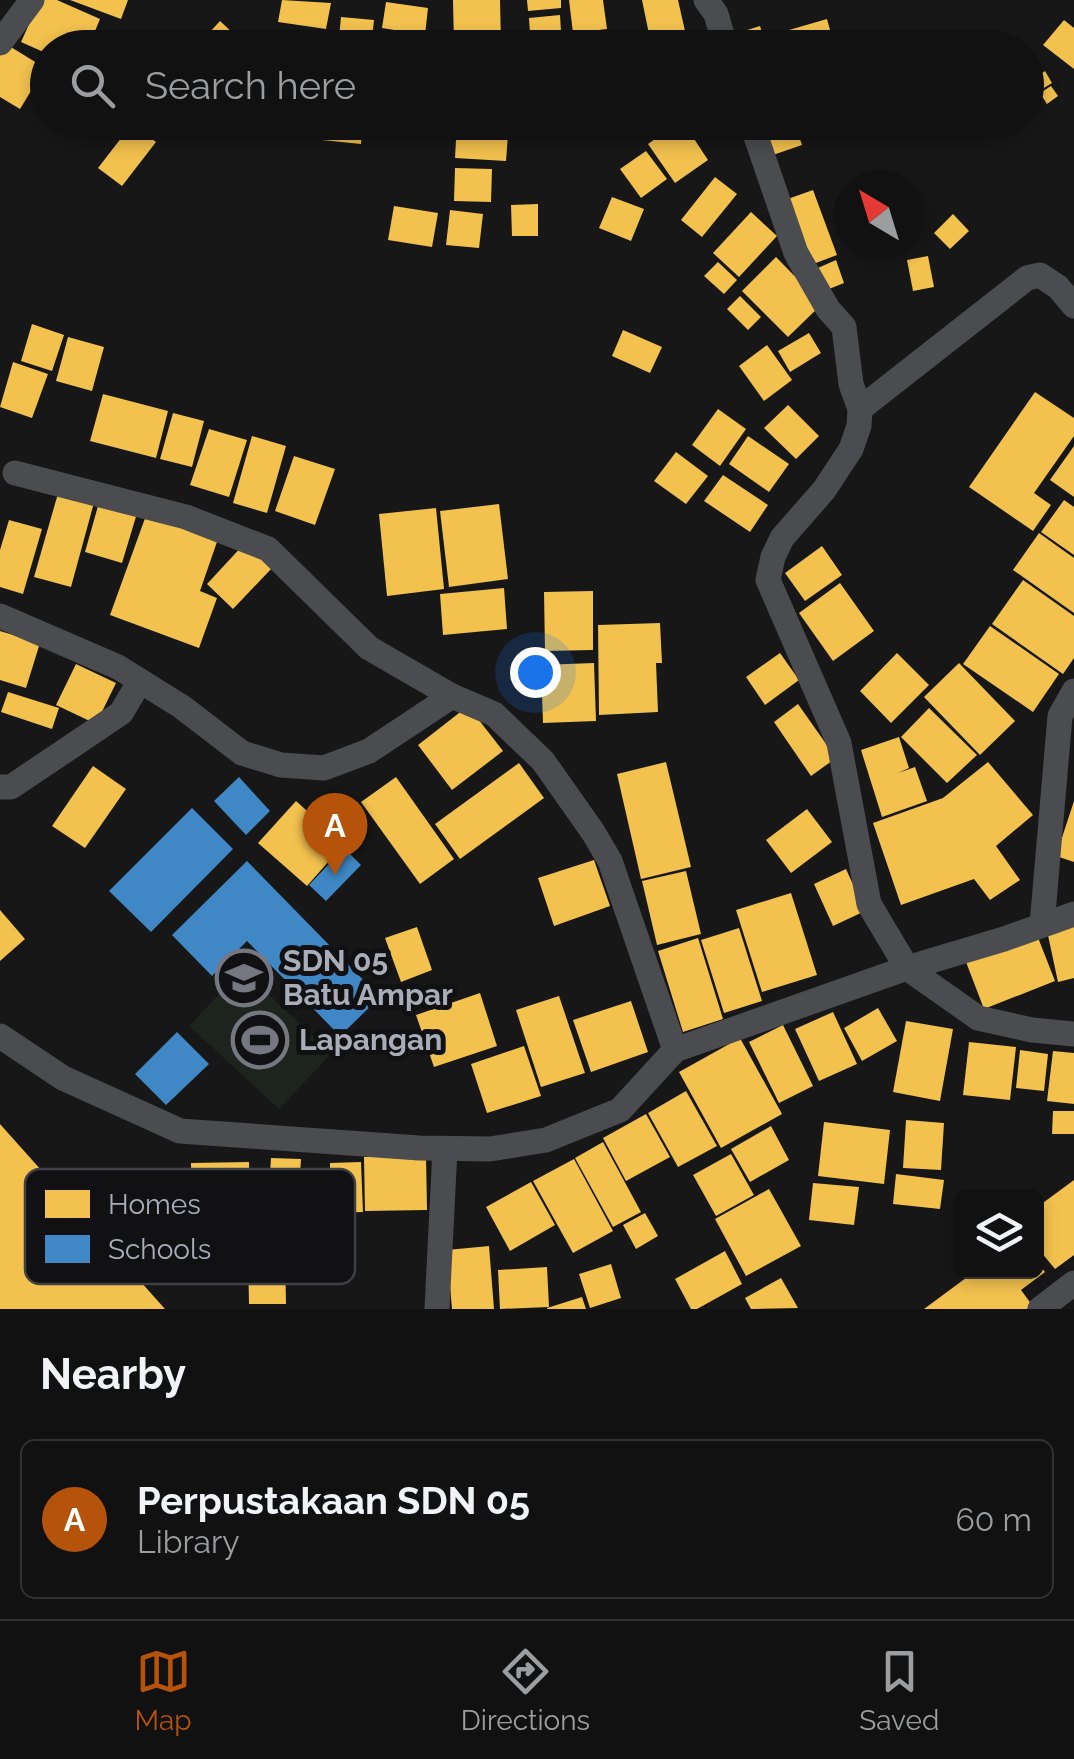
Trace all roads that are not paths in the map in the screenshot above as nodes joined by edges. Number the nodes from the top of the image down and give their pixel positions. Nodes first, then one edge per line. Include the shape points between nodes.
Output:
1 (32, 0) edge
2 (706, 0) edge
3 (721, 30) edge
4 (0, 43) edge
5 (757, 140) edge
6 (1074, 306) edge
7 (860, 409) junction
8 (15, 473) dead end
9 (0, 616) edge
10 (140, 680) junction
11 (1074, 691) edge
12 (452, 696) junction
13 (0, 788) edge
14 (1074, 914) edge
15 (1042, 924) junction
16 (907, 968) junction
17 (1074, 1034) edge
18 (0, 1036) edge
19 (675, 1050) junction
20 (445, 1148) junction
21 (1074, 1283) edge
22 (437, 1309) edge
23 (1040, 1309) edge

1 - 4 street
2 - 3 street
5 - 7 street via 796,253 844,327 850,384
6 - 7 street via 1040,275 1027,278
7 - 16 street via 851,449 782,538 768,580 840,744 868,904
8 - 12 street via 186,517 268,549 369,648
9 - 10 street
10 - 12 street via 242,753 280,766 324,768 369,751
10 - 13 street via 120,713 12,787
11 - 15 street via 1060,716
12 - 19 street via 506,725 543,761 593,832 610,861
14 - 15 street
15 - 16 street
16 - 17 street via 978,1018
16 - 19 street
18 - 20 street via 63,1078 180,1131
19 - 20 street via 620,1110 546,1140
20 - 22 street
21 - 23 street

